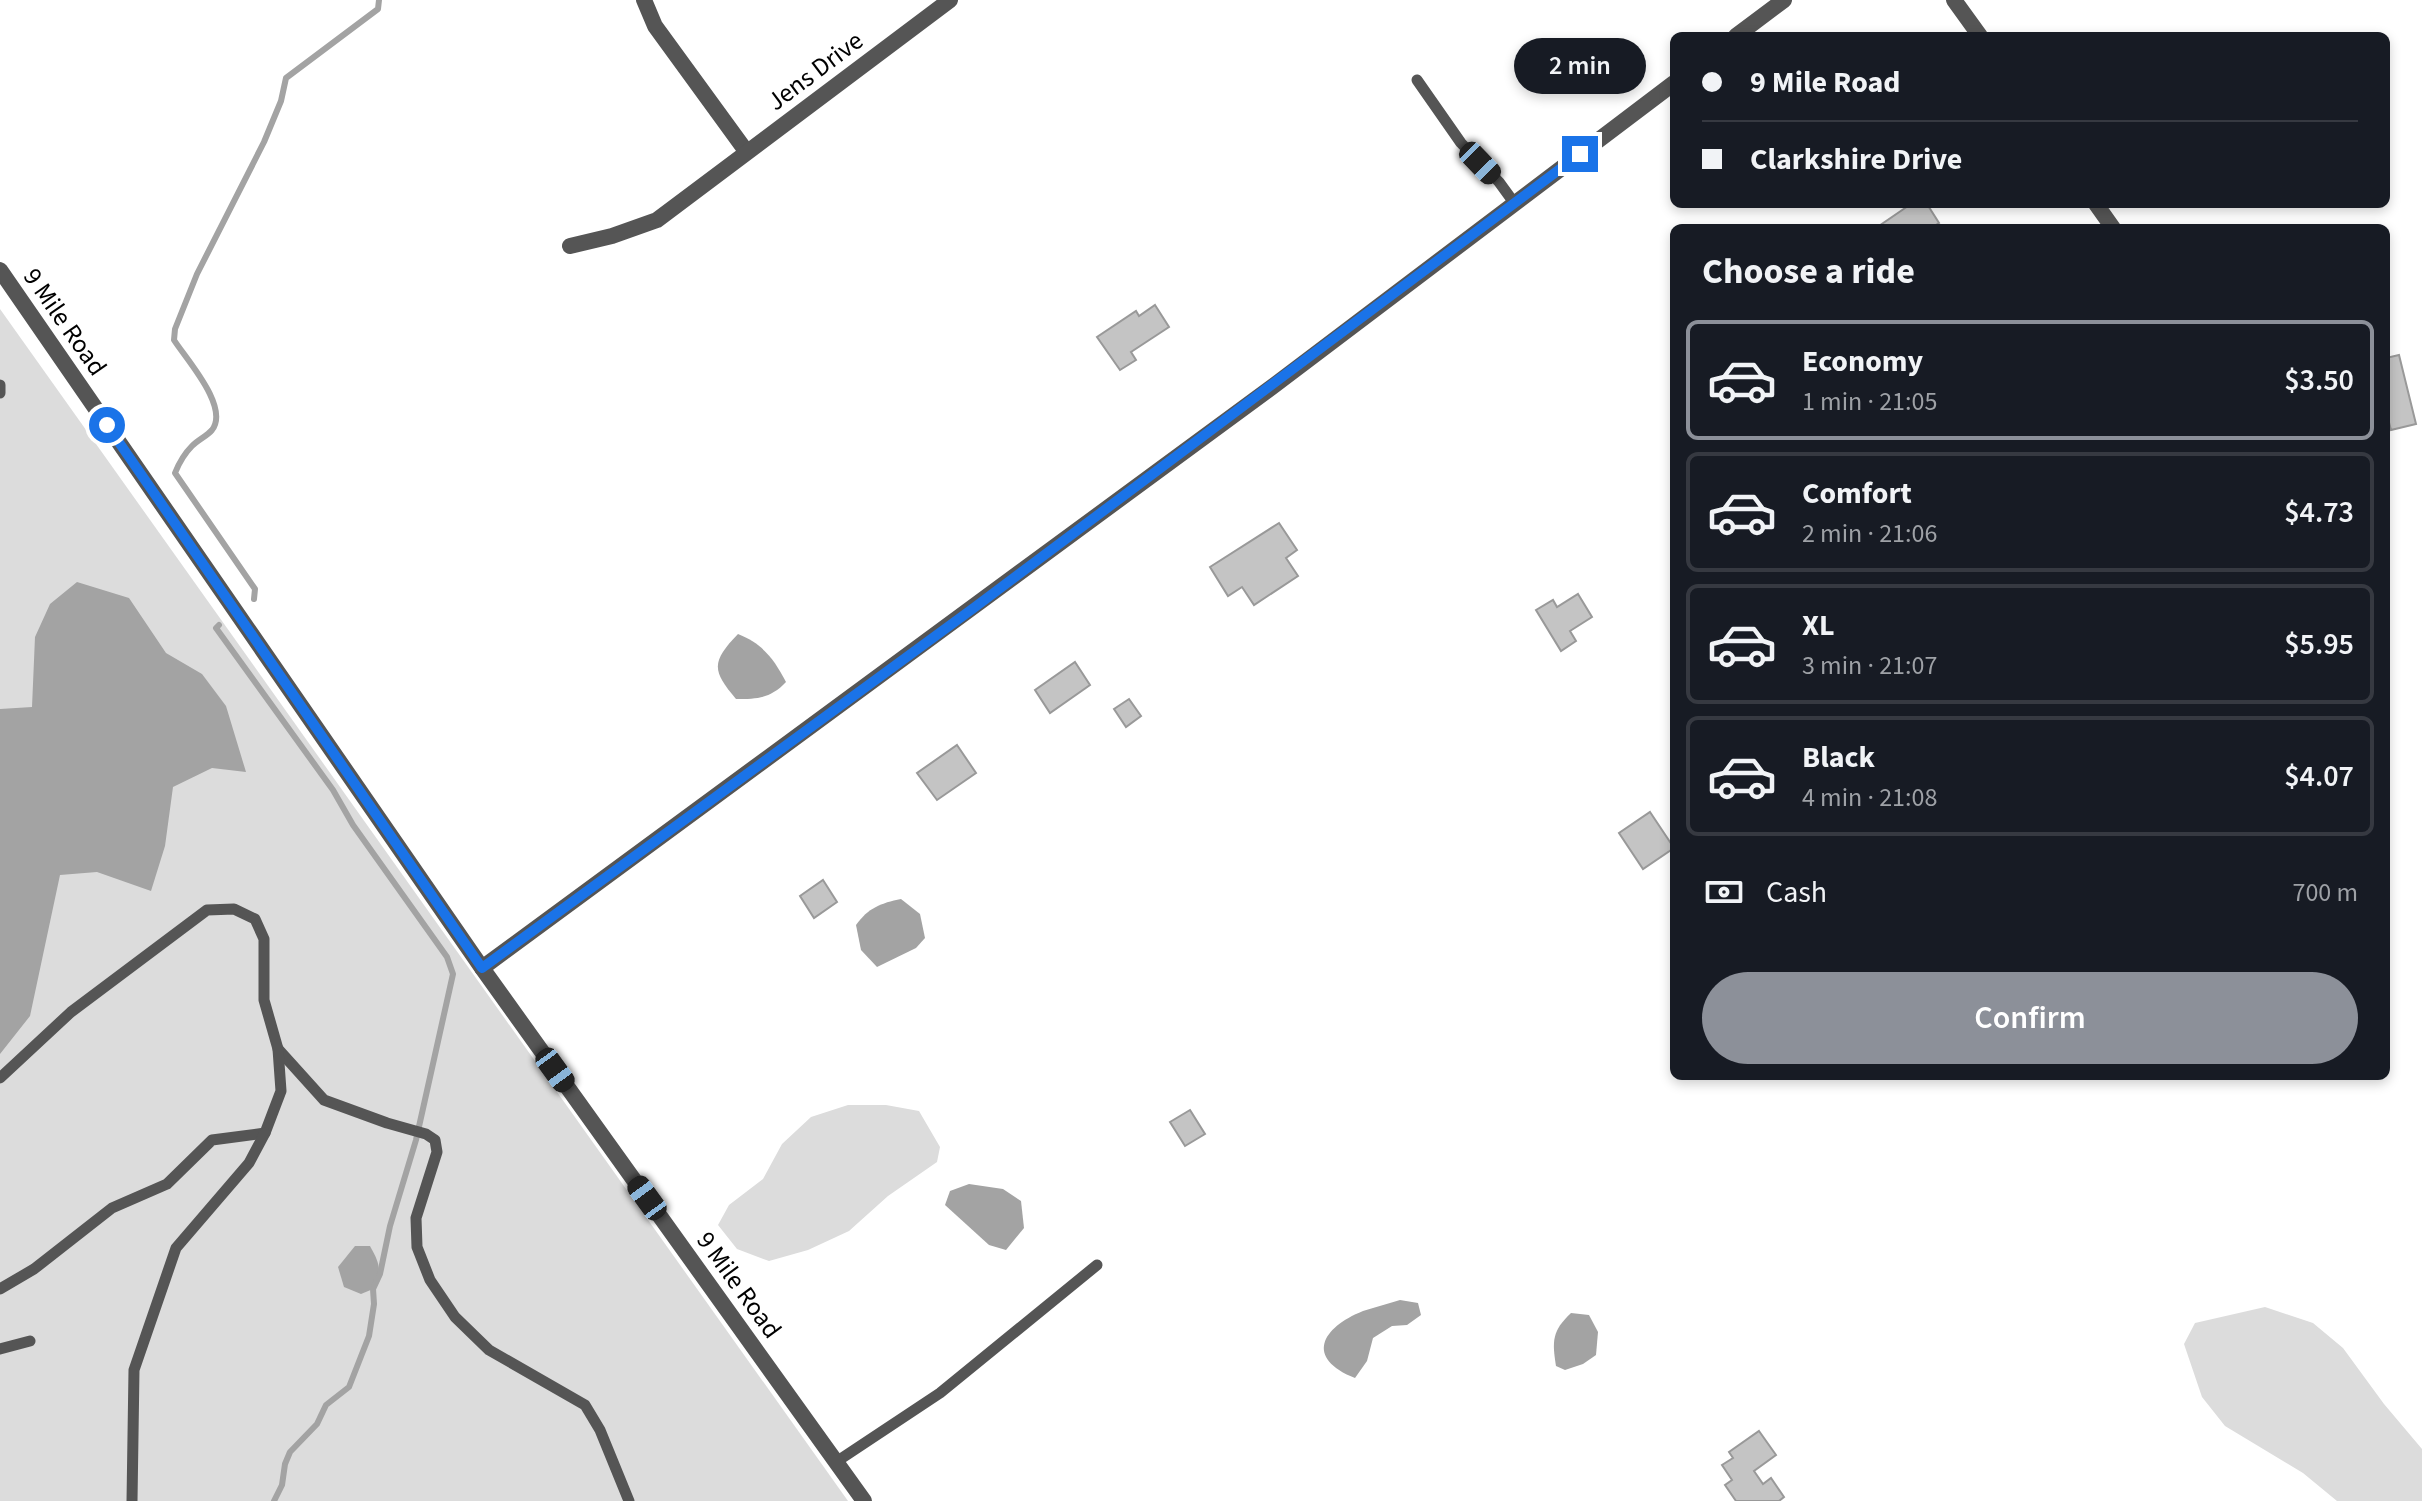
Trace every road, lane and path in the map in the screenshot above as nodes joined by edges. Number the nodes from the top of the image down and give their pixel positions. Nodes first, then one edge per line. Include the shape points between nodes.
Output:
1 (644, 0) edge
2 (950, 0) edge
3 (1784, 0) edge
4 (1954, 0) edge
5 (1741, 32) edge
6 (1977, 32) edge
7 (1417, 80) dead end
8 (1670, 86) edge
9 (746, 151) junction
10 (1515, 204) junction
11 (570, 246) dead end
12 (0, 270) edge
13 (0, 385) edge
14 (0, 393) edge
15 (482, 968) junction
16 (278, 1049) junction
17 (0, 1078) edge
18 (265, 1133) junction
19 (1097, 1265) dead end
20 (0, 1289) edge
21 (30, 1341) dead end
22 (0, 1349) edge
23 (836, 1462) junction
24 (132, 1501) edge
25 (629, 1501) edge
26 (864, 1501) edge

1 - 9 street via 655,26
2 - 9 street, Jens Drive
3 - 5 street
4 - 6 street
7 - 10 lane via 1461,143
8 - 10 street
9 - 11 street, Jens Drive via 657,220
10 - 15 street
12 - 15 street, 9 Mile Road
13 - 14 lane
15 - 23 street, 9 Mile Road
16 - 17 lane via 264,1000 264,939 255,919 234,909 207,910 71,1012
16 - 18 lane via 281,1091
16 - 25 lane via 324,1100 435,1140 437,1152 416,1218 417,1247 430,1280 455,1317 489,1350 585,1405
18 - 20 lane via 212,1140 167,1184 112,1208
18 - 24 lane via 249,1163 176,1248 134,1370
19 - 23 lane via 940,1393
21 - 22 lane
23 - 26 street, 9 Mile Road

